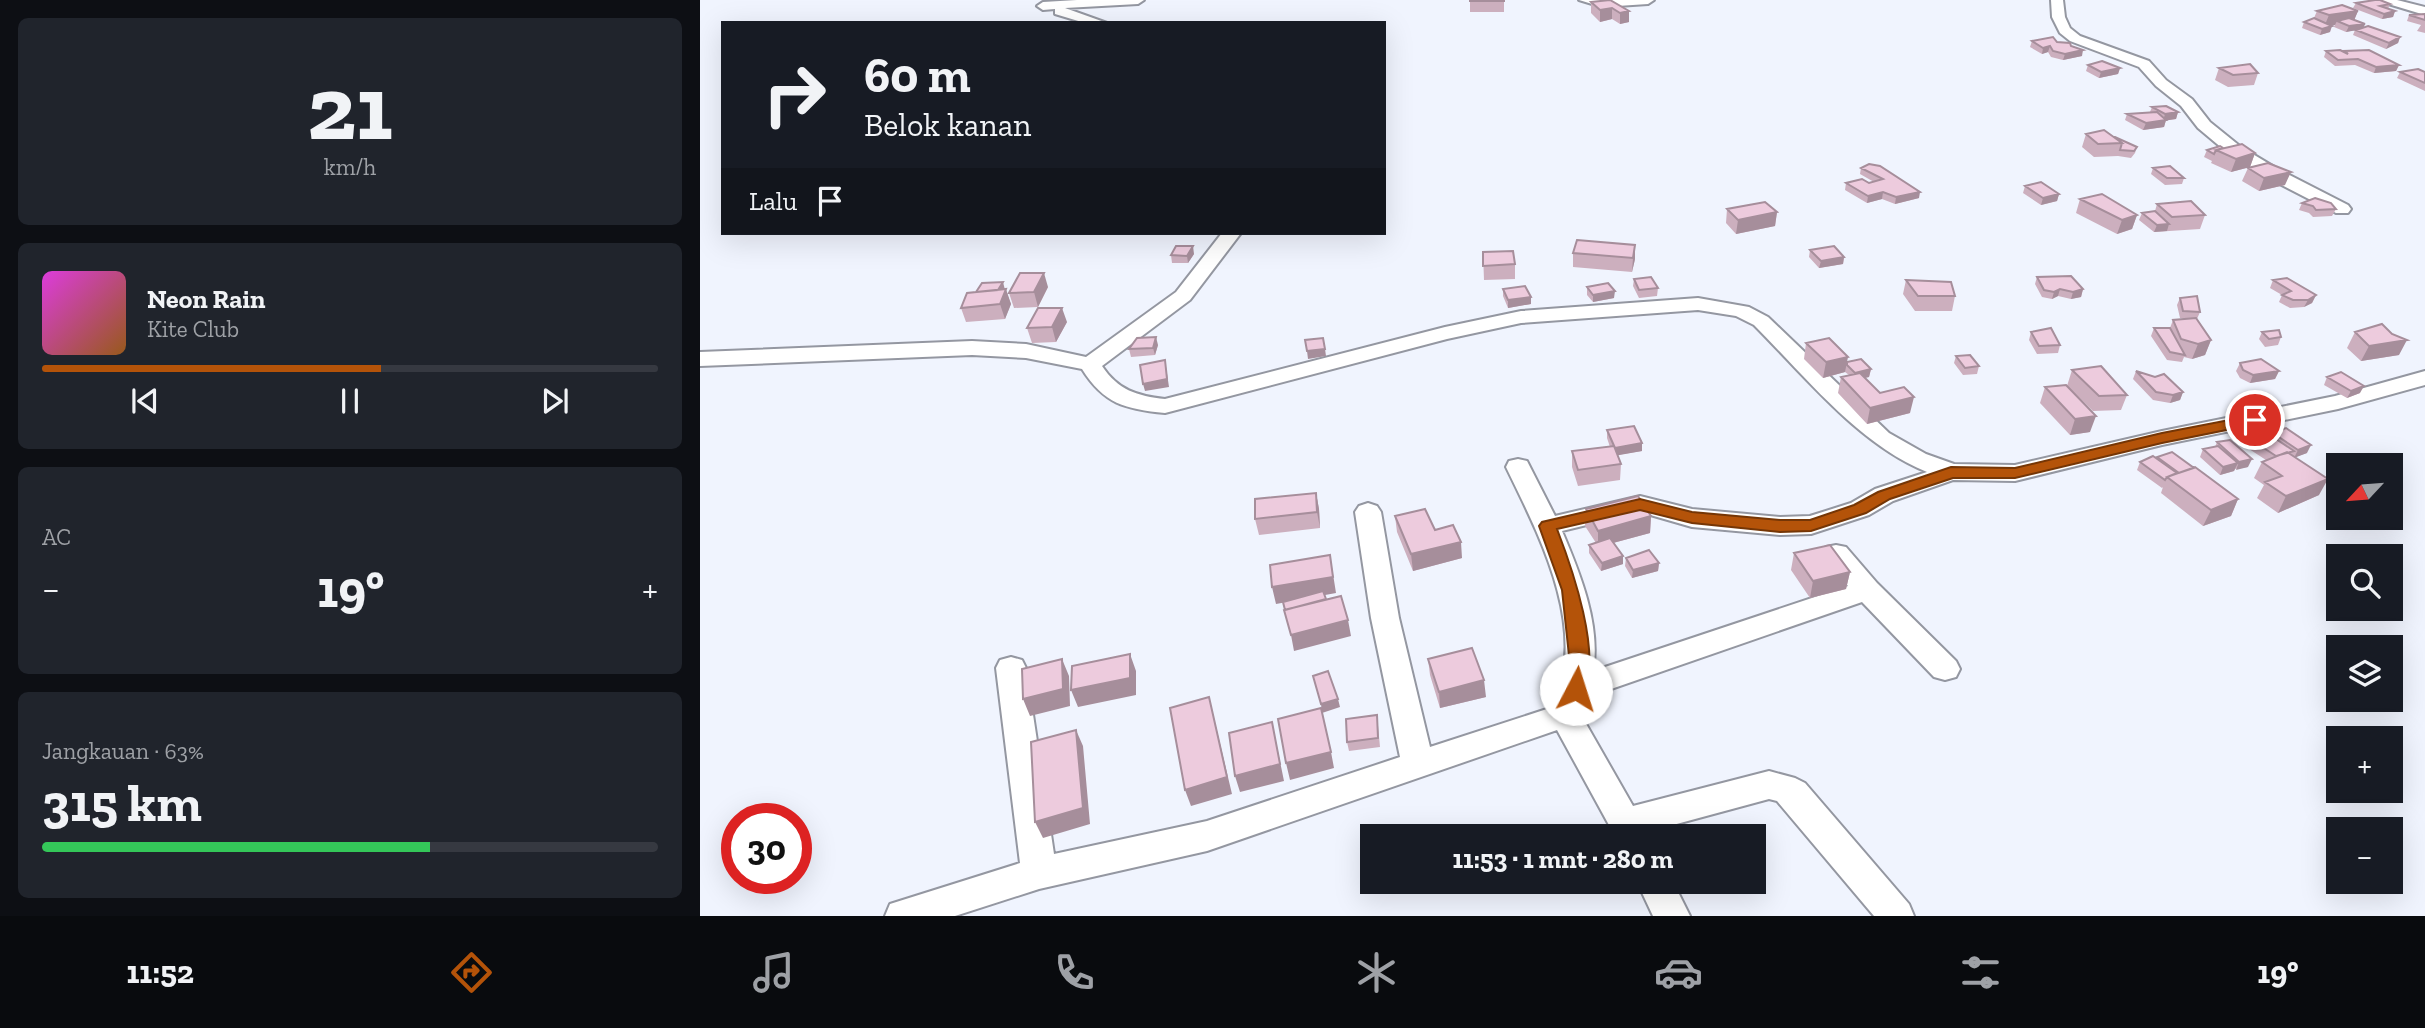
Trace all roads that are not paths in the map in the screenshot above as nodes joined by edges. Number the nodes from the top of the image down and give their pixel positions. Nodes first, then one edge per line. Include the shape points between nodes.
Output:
1 (1138, 0) edge
2 (1585, 0) edge
3 (1648, 0) edge
4 (2057, 0) edge
5 (2381, 0) edge
6 (2425, 11) edge
7 (1093, 21) edge
8 (2342, 209) dead end
9 (1230, 235) edge
10 (700, 359) edge
11 (1090, 364) junction
12 (2425, 379) edge
13 (1518, 467) dead end
14 (1951, 472) junction
15 (1368, 512) dead end
16 (1548, 526) junction
17 (1836, 554) edge
18 (1867, 590) junction
19 (1011, 668) dead end
20 (1945, 669) dead end
21 (1570, 702) junction
22 (1418, 764) junction
23 (1626, 824) edge
24 (1648, 824) edge
25 (1039, 873) junction
26 (1661, 894) edge
27 (903, 916) edge
28 (1672, 916) edge
29 (1896, 916) edge

1 - 7 street via 1043,6
2 - 3 street
4 - 8 street via 2063,25 2080,43 2143,62 2221,139 2284,180
5 - 6 street
9 - 11 street via 1183,296
10 - 11 street via 972,348 1026,351
11 - 14 street via 1100,382 1117,397 1165,406 1521,317 1723,306 1760,321 1881,438
12 - 14 street via 2015,473
13 - 16 street
14 - 16 street via 1811,526 1692,518 1640,504
15 - 22 street via 1385,618
16 - 21 street via 1571,590 1579,665
17 - 18 street
18 - 20 street
18 - 21 street
19 - 25 street
21 - 22 street
21 - 23 street
22 - 25 street via 1207,836
24 - 29 street via 1769,785 1783,788 1805,805
25 - 27 street
26 - 28 street

